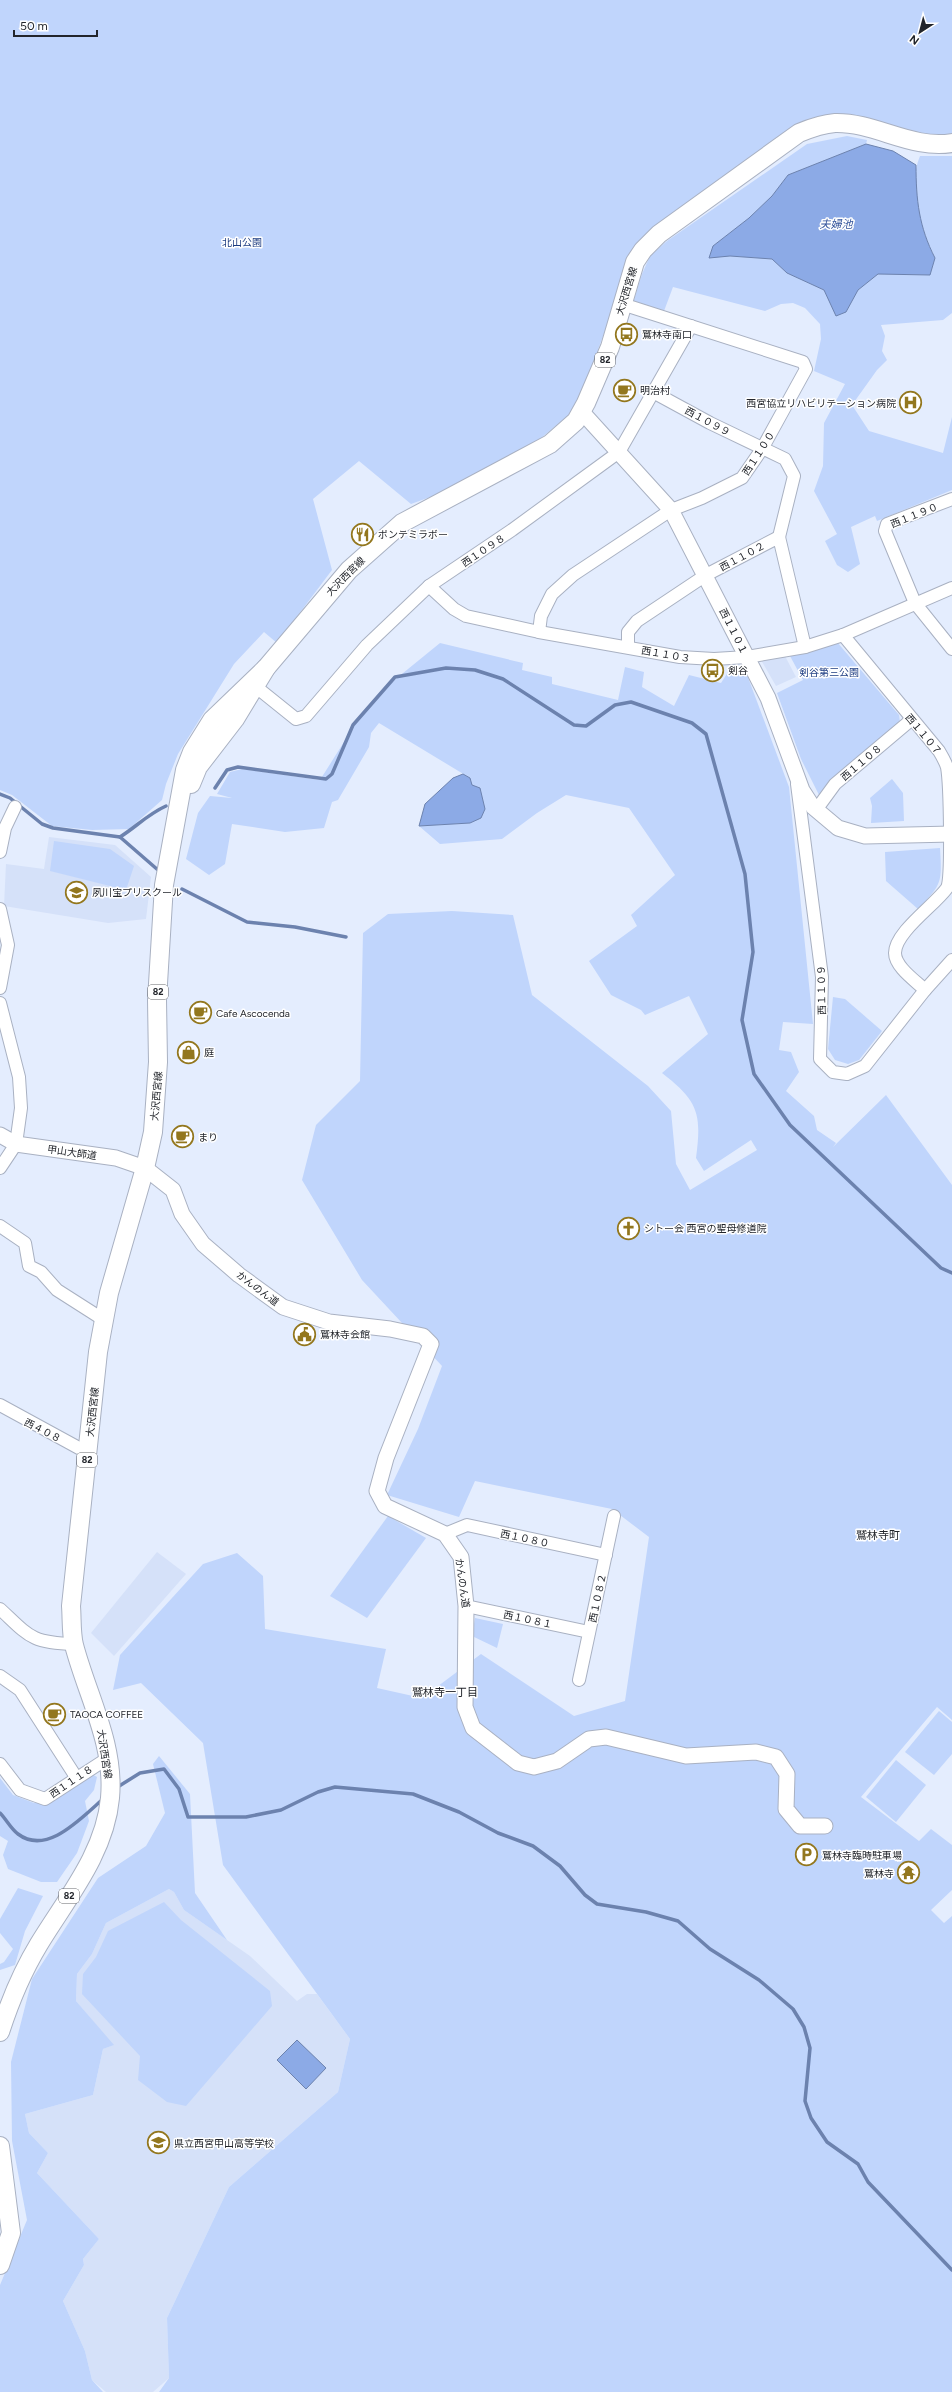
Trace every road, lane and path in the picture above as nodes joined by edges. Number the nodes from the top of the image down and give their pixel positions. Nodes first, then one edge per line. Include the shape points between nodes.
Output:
1 (952, 143) edge
2 (622, 304) junction
3 (691, 326) junction
4 (654, 392) junction
5 (582, 412) junction
6 (762, 449) junction
7 (619, 452) junction
8 (952, 500) edge
9 (671, 510) junction
10 (779, 537) junction
11 (706, 575) junction
12 (429, 586) junction
13 (952, 588) edge
14 (914, 603) junction
15 (539, 632) junction
16 (843, 635) junction
17 (628, 647) junction
18 (805, 647) junction
19 (952, 649) edge
20 (747, 657) junction
21 (253, 684) junction
22 (911, 720) junction
23 (796, 774) junction
24 (15, 806) dead end
25 (816, 810) junction
26 (951, 834) edge
27 (0, 852) edge
28 (0, 909) edge
29 (952, 960) edge
30 (0, 988) edge
31 (925, 990) junction
32 (0, 1003) edge
33 (0, 1135) edge
34 (16, 1144) junction
35 (0, 1168) edge
36 (146, 1168) junction
37 (0, 1226) edge
38 (104, 1320) junction
39 (0, 1405) edge
40 (88, 1452) junction
41 (614, 1516) dead end
42 (445, 1534) junction
43 (606, 1555) junction
44 (466, 1606) junction
45 (0, 1609) edge
46 (589, 1632) junction
47 (74, 1644) junction
48 (0, 1676) edge
49 (579, 1680) dead end
50 (108, 1758) junction
51 (0, 1764) edge
52 (76, 1777) junction
53 (824, 1826) dead end
54 (0, 2032) edge
55 (0, 2146) edge
56 (0, 2265) edge

1 - 2 main road, 大沢西宮線 / 82 via 922,143 847,124 818,126 799,133 659,234 635,262
2 - 3 street, 西１１００
2 - 5 main road, 大沢西宮線 / 82 via 610,347
3 - 4 street, 西１０９８
3 - 6 street, 西１１００ via 802,362 806,369
4 - 6 street, 西１０９９
4 - 7 street, 西１０９８
5 - 7 street, 西１１０１
5 - 21 main road, 大沢西宮線 / 82 via 571,426 550,444 402,523 350,570
6 - 9 street, 西１１００ via 742,478
6 - 10 street, 西１０９９ via 784,459 794,476
7 - 9 street, 西１１０１
7 - 12 street, 西１０９８ via 512,530
8 - 14 street, 西１１９０ via 887,524 885,531
9 - 11 street, 西１１０１
9 - 15 street, 西１１００ via 562,583 552,594 541,616
10 - 11 street, 西１１０２
10 - 18 street, 西１１０２
11 - 17 street, 西１１０２ via 637,621 628,632
11 - 20 street, 西１１０１
12 - 15 street, 西１１０３ via 460,614
12 - 21 street, 西１０９８ via 367,645 306,716 296,719
13 - 14 street, 西１１０３
14 - 16 street, 西１１０３
14 - 19 street
15 - 17 street, 西１１０３
16 - 18 street, 西１１０３
16 - 22 street, 西１１０７
17 - 20 street, 西１１０３ via 697,659
18 - 20 street, 西１１０３
20 - 23 street, 西１１０１ via 768,698
21 - 36 main road, 大沢西宮線 / 82 via 212,720 192,752 185,770 164,885 157,1000 158,1062
22 - 25 street, 西１１０８ via 835,784
22 - 26 street, 西１１０７ via 939,751 947,768
23 - 25 street, 西１１０１ via 806,798
23 - 31 street, 西１１０９ via 822,977 820,1059 833,1072 847,1074 865,1066
24 - 27 street via 5,828
25 - 26 street, 西１１０１ via 838,828 865,836
26 - 31 street, 西１１０７ via 952,870 948,887 900,938 895,953 899,964
28 - 30 street via 8,945
29 - 31 street, 西１１０９
32 - 34 street via 19,1077 20,1108
33 - 34 street, 甲山大師道
34 - 35 street
34 - 36 street, 甲山大師道 via 116,1158
36 - 38 main road, 大沢西宮線 / 82 via 109,1293
36 - 42 street, かんのん道 via 173,1190 182,1214 203,1244 239,1275 284,1307 330,1322 390,1329 423,1336 431,1344 386,1458 377,1491 385,1506
37 - 38 street via 25,1243 30,1266 41,1272 57,1290
38 - 40 main road, 大沢西宮線 / 82 via 98,1352
39 - 40 street, 西４０８
40 - 47 main road, 大沢西宮線 / 82 via 72,1606
41 - 43 street, 西１０８２
42 - 43 street, 西１０８０ via 467,1525
42 - 44 street, かんのん道 via 461,1557
43 - 46 street, 西１０８２
44 - 46 street, 西１０８１
44 - 53 street, かんのん道 via 465,1707 473,1728 518,1763 534,1767 557,1761 589,1739 606,1737 686,1756 756,1752 776,1756 787,1774 786,1809 800,1826
45 - 47 street via 30,1637 49,1643
46 - 49 street, 西１０８２
47 - 50 main road, 大沢西宮線 / 82 via 100,1720
48 - 52 street via 20,1690
50 - 52 street, 西１１１８
50 - 54 main road, 大沢西宮線 / 82 via 108,1808 92,1859 38,1945 12,1993
51 - 52 street, 西１１１８ via 20,1790 45,1799
55 - 56 main road via 11,2233

